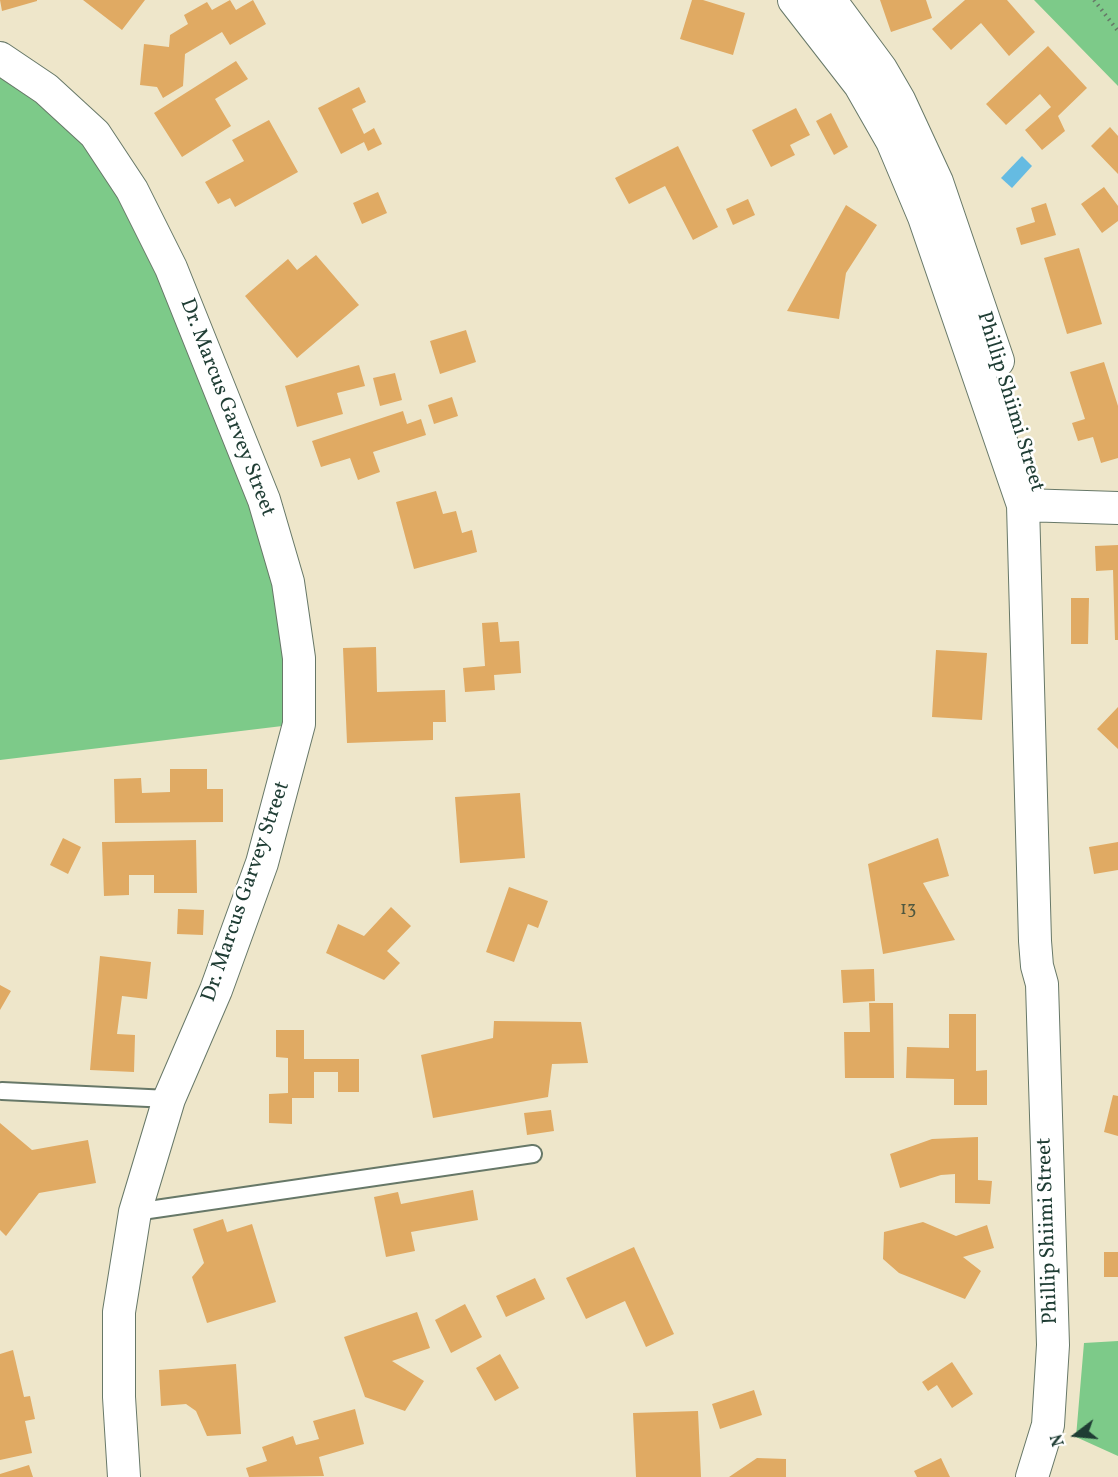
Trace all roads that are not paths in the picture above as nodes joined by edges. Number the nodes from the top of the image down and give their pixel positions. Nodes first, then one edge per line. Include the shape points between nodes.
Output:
1 (794, 0) edge
2 (830, 0) edge
3 (0, 58) edge
4 (1118, 508) edge
5 (1033, 514) junction
6 (1118, 525) edge
7 (2, 1091) dead end
8 (169, 1099) junction
9 (533, 1154) dead end
10 (135, 1212) junction
11 (124, 1477) edge
12 (1032, 1477) edge

1 - 5 street, Phillip Shiimi Street via 860,85 892,141 924,217
2 - 5 street, Phillip Shiimi Street via 881,69 937,182 1020,426
3 - 8 street, Dr. Marcus Garvey Street via 46,89 95,134 132,190 171,268 223,392 264,500 288,582 299,658 299,724 261,863 216,990
4 - 5 street
5 - 6 street
5 - 12 street, Phillip Shiimi Street via 1052,941 1042,984 1053,1345 1048,1425
7 - 8 lane
8 - 10 street, Dr. Marcus Garvey Street
9 - 10 lane
10 - 11 street, Dr. Marcus Garvey Street via 119,1312

